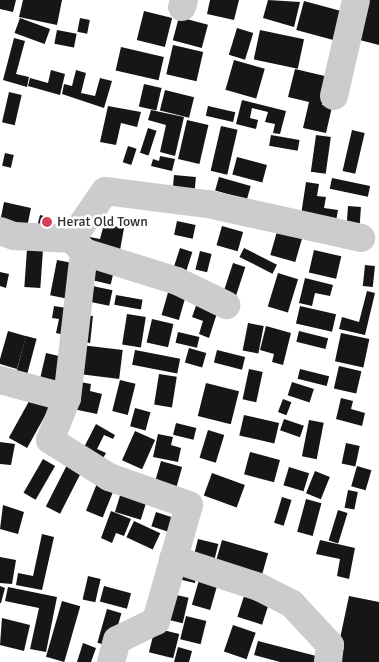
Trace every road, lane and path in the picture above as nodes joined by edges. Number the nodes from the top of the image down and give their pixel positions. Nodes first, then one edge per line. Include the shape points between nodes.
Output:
1 (356, 0) edge
2 (334, 96) dead end
3 (0, 231) edge
4 (361, 238) dead end
5 (78, 245) junction
6 (226, 305) dead end
7 (0, 380) edge
8 (67, 398) junction
9 (173, 559) junction
10 (111, 662) edge
11 (328, 662) edge

1 - 2 street
3 - 5 street
4 - 5 street via 208,204 106,191
5 - 6 street via 177,280
5 - 8 street
7 - 8 street
8 - 9 street via 50,440 109,477 189,504
9 - 10 street via 156,622 117,640
9 - 11 street via 259,586 292,604 330,645

